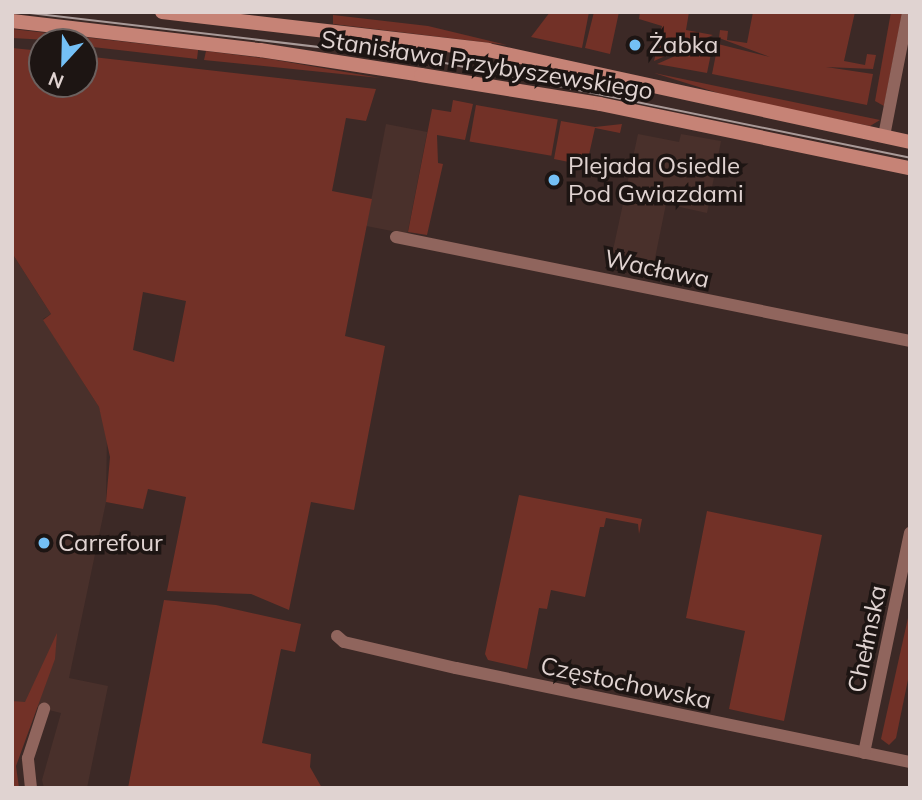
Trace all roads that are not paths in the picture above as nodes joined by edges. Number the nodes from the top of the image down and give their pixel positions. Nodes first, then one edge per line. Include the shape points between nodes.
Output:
1 (162, 12) edge
2 (908, 12) edge
3 (168, 13) edge
4 (12, 21) edge
5 (884, 136) junction
6 (910, 142) edge
7 (910, 168) edge
8 (396, 237) dead end
9 (910, 341) edge
10 (910, 533) edge
11 (337, 636) dead end
12 (44, 709) dead end
13 (864, 753) junction
14 (910, 762) edge
15 (32, 788) edge

1 - 3 main road, Stanisława Przybyszewskiego
2 - 5 street
3 - 5 main road, Stanisława Przybyszewskiego via 488,50
4 - 7 main road, Stanisława Przybyszewskiego via 248,48 421,75 621,108
5 - 6 main road, Stanisława Przybyszewskiego
8 - 9 street, Wacława
10 - 13 street, Chełmska
11 - 13 street, Częstochowska via 344,642 456,668
12 - 15 street via 28,758
13 - 14 street, Częstochowska

